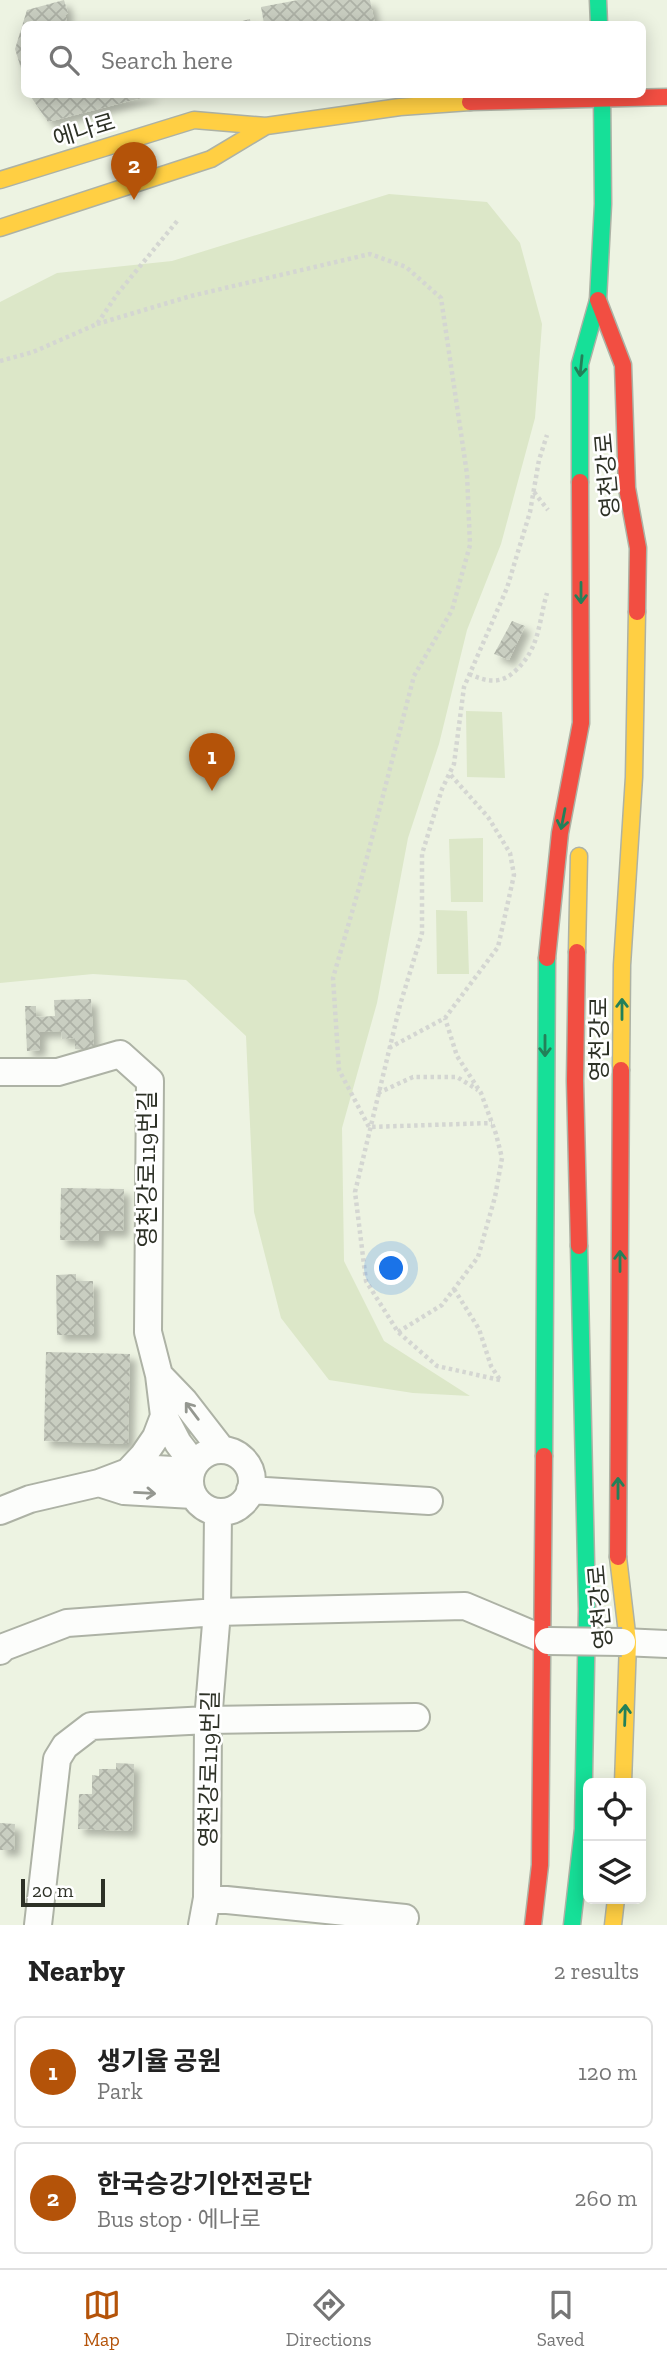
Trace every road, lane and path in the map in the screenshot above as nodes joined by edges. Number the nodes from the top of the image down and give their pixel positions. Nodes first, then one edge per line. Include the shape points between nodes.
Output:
1 (598, 0) edge
2 (599, 21) edge
3 (646, 97) edge
4 (667, 97) edge
5 (567, 98) edge
6 (602, 98) edge
7 (266, 126) junction
8 (0, 180) edge
9 (178, 220) dead end
10 (0, 228) edge
11 (598, 300) junction
12 (97, 324) junction
13 (0, 361) edge
14 (551, 424) dead end
15 (533, 491) junction
16 (550, 512) dead end
17 (548, 591) dead end
18 (469, 674) junction
19 (581, 723) junction
20 (449, 773) junction
21 (445, 1018) junction
22 (388, 1049) junction
23 (0, 1072) edge
24 (377, 1093) junction
25 (481, 1093) junction
26 (492, 1123) junction
27 (369, 1127) junction
28 (454, 1289) junction
29 (398, 1332) junction
30 (159, 1375) junction
31 (164, 1416) junction
32 (222, 1450) junction
33 (128, 1472) junction
34 (193, 1477) junction
35 (99, 1483) junction
36 (250, 1490) junction
37 (429, 1500) dead end
38 (0, 1511) edge
39 (218, 1512) junction
40 (217, 1612) junction
41 (545, 1640) junction
42 (625, 1642) junction
43 (667, 1644) edge
44 (0, 1651) edge
45 (416, 1717) dead end
46 (208, 1720) junction
47 (622, 1778) edge
48 (207, 1898) junction
49 (615, 1904) edge
50 (405, 1918) dead end
51 (38, 1925) edge
52 (202, 1925) edge
53 (533, 1925) edge
54 (572, 1925) edge
55 (613, 1925) edge

1 - 2 street
3 - 4 street, 에나로
5 - 7 street, 에나로 via 400,107
6 - 11 street, 영천강로
7 - 8 street, 에나로 via 194,120
7 - 10 street, 에나로 via 211,159
9 - 12 path
11 -> 19 street, 영천강로 via 580,364
42 -> 11 street, 영천강로 via 617,1545 622,979 635,777 638,548 627,488 623,365
12 - 13 path
12 - 27 path via 191,296 370,254 406,267 441,298 467,474 470,545 452,610 414,676 333,978 339,1070
14 - 15 path
15 - 16 path
15 - 18 path via 507,588
17 - 18 path via 528,660 506,679 485,681
18 - 20 path
19 -> 41 street, 영천강로 via 560,832 546,966
19 - 54 street, 영천강로 via 575,1081 587,1609 581,1860
20 - 21 path via 488,817 510,853 514,875 498,947
20 - 22 path via 422,854 422,933
21 - 22 path
21 - 25 path via 457,1056
22 - 24 path
23 - 30 street, 영천강로119번길 via 58,1072 120,1054 150,1082 148,1332
24 - 25 path via 413,1077 457,1077
24 - 27 path
25 - 26 path
26 - 27 path
26 - 28 path via 502,1158 495,1197 478,1257
27 - 29 path via 355,1192 366,1281
28 - 29 path via 442,1305
28 - 29 path via 479,1329 500,1380 437,1366
30 - 31 street, 영천강로119번길
32 -> 30 street, 영천강로119번길
31 - 33 street via 144,1457
31 - 34 street, 영천강로119번길
32 - 34 street via 202,1457
32 - 36 street via 243,1459 252,1479
33 - 34 street via 155,1469
33 - 35 street
35 -> 34 street via 124,1491
34 - 39 street via 200,1504
35 - 38 street
36 - 37 street
36 - 39 street via 238,1507
39 - 40 street, 영천강로119번길
40 - 41 street via 466,1606
40 - 44 street via 67,1623
40 - 46 street, 영천강로119번길
41 - 42 street, bridge
41 - 53 street, 영천강로 via 540,1865
42 - 43 street
47 -> 42 street, 영천강로
45 - 46 street
46 - 48 street, 영천강로119번길
46 - 51 street via 91,1726 65,1746 57,1759
48 - 50 street
48 - 52 street, 영천강로119번길
49 - 55 street

